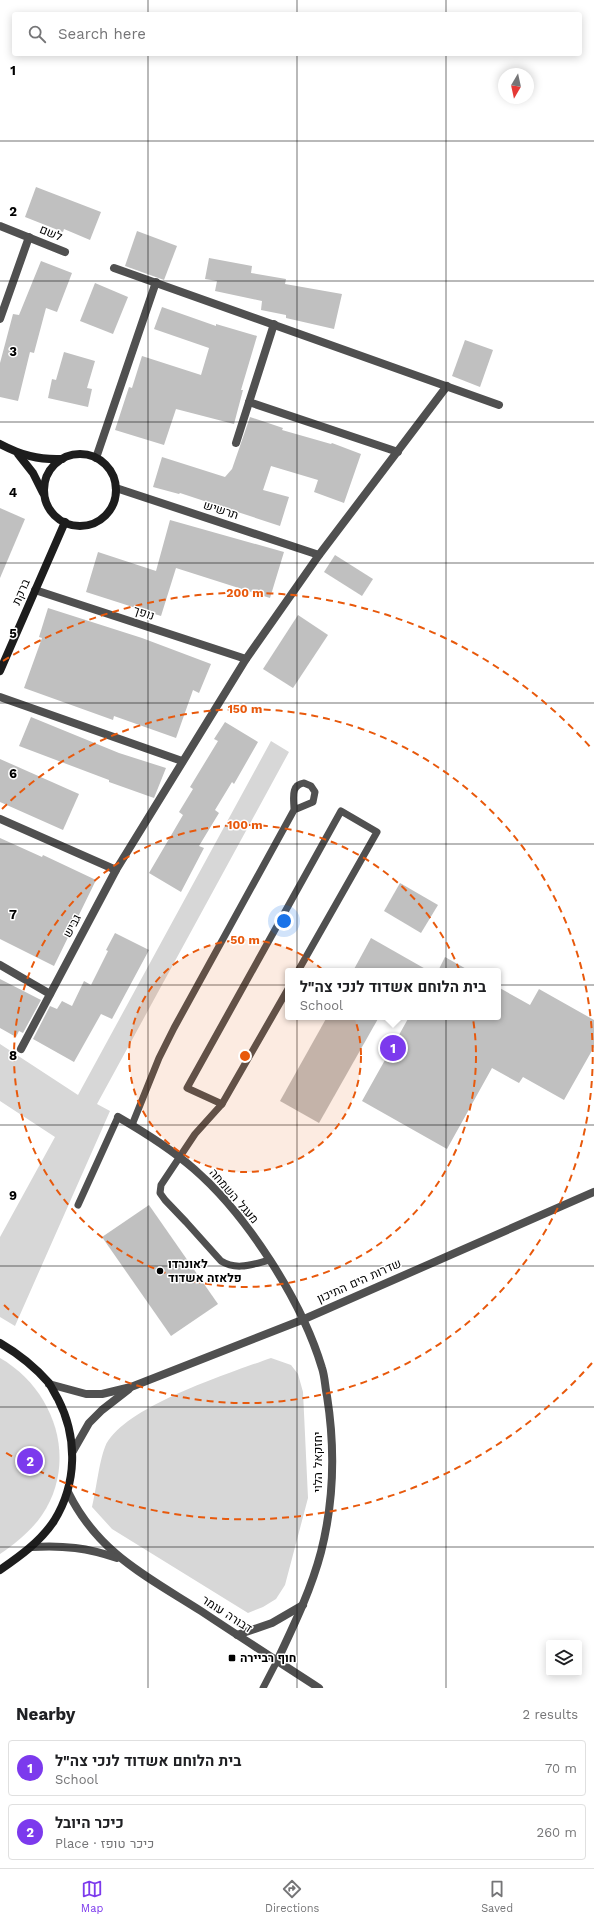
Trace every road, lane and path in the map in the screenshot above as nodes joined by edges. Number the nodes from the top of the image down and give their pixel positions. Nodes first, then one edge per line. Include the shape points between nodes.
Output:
1 (0, 226) edge
2 (29, 237) junction
3 (65, 252) dead end
4 (114, 268) dead end
5 (156, 282) junction
6 (0, 319) edge
7 (274, 324) junction
8 (447, 386) junction
9 (249, 402) junction
10 (499, 405) dead end
11 (236, 443) dead end
12 (0, 444) edge
13 (398, 452) junction
14 (18, 454) junction
15 (96, 458) junction
16 (62, 459) junction
17 (116, 488) junction
18 (45, 498) junction
19 (65, 522) junction
20 (319, 555) junction
21 (35, 590) junction
22 (246, 659) junction
23 (0, 671) edge
24 (0, 697) edge
25 (182, 761) junction
26 (294, 810) dead end
27 (0, 819) edge
28 (116, 870) junction
29 (0, 965) edge
30 (300, 968) edge
31 (50, 994) junction
32 (285, 994) edge
33 (21, 1049) dead end
34 (222, 1104) junction
35 (118, 1117) joint
36 (132, 1125) junction
37 (178, 1157) junction
38 (594, 1192) edge
39 (78, 1205) dead end
40 (270, 1260) junction
41 (302, 1320) junction
42 (0, 1342) edge
43 (50, 1384) junction
44 (131, 1387) junction
45 (73, 1451) junction
46 (68, 1492) junction
47 (32, 1547) junction
48 (122, 1560) junction
49 (0, 1570) edge
50 (303, 1605) junction
51 (237, 1635) junction
52 (277, 1661) junction
53 (264, 1688) edge
54 (318, 1688) edge

1 - 2 street, לשם
2 - 3 street, לשם
2 - 6 street, לשם
4 - 5 street
5 - 7 street
5 - 15 street
7 - 8 street
7 - 9 street
8 - 10 street
8 - 13 street
9 - 11 street
9 - 13 street
12 - 14 street
13 - 20 street
14 - 16 street via 46,460
14 - 18 street via 33,473
15 - 16 street via 85,454
15 - 17 street via 110,470
16 - 18 street via 53,466 47,476
17 - 19 street via 112,506 100,520 89,525
17 - 20 street, תרשיש
18 - 19 street via 49,508
19 - 21 street, ברקת
20 - 22 street
21 - 22 street, נופך
21 - 23 street, ברקת
22 - 25 street
24 - 25 street
25 - 28 street, גביש
26 - 36 lane via 174,1028
27 - 28 street
28 - 31 street, גביש
29 - 31 street
30 - 34 lane via 377,832 341,811 187,1088
31 - 33 street, גביש
32 - 34 lane
34 - 37 lane
35 - 36 street, מעגל השמחה
35 - 39 lane
36 - 37 street, מעגל השמחה
37 - 40 street, מעגל השמחה via 224,1200
37 - 40 lane via 161,1185 160,1193 165,1200 221,1261 229,1266 238,1267
38 - 41 street, שדרות הים התיכון
40 - 41 street, מעגל השמחה
41 - 44 street, שדרות הים התיכון
41 - 50 street, יחזקאל הלוי via 322,1370 332,1455 327,1519 316,1570
42 - 43 street via 20,1355
43 - 44 street, שדרות הים התיכון via 86,1394 102,1394
43 - 45 street via 65,1414
44 - 45 street, שדרות הים התיכון via 90,1423
45 - 46 street
46 - 47 street via 54,1521
46 - 48 street, דבורה עומר via 93,1533
47 - 48 street, דבורה עומר via 78,1547
47 - 49 street
48 - 51 street, דבורה עומר
50 - 51 street via 272,1623
50 - 52 street, יחזקאל הלוי
51 - 52 street, דבורה עומר
52 - 53 lane
52 - 54 street, דבורה עומר

